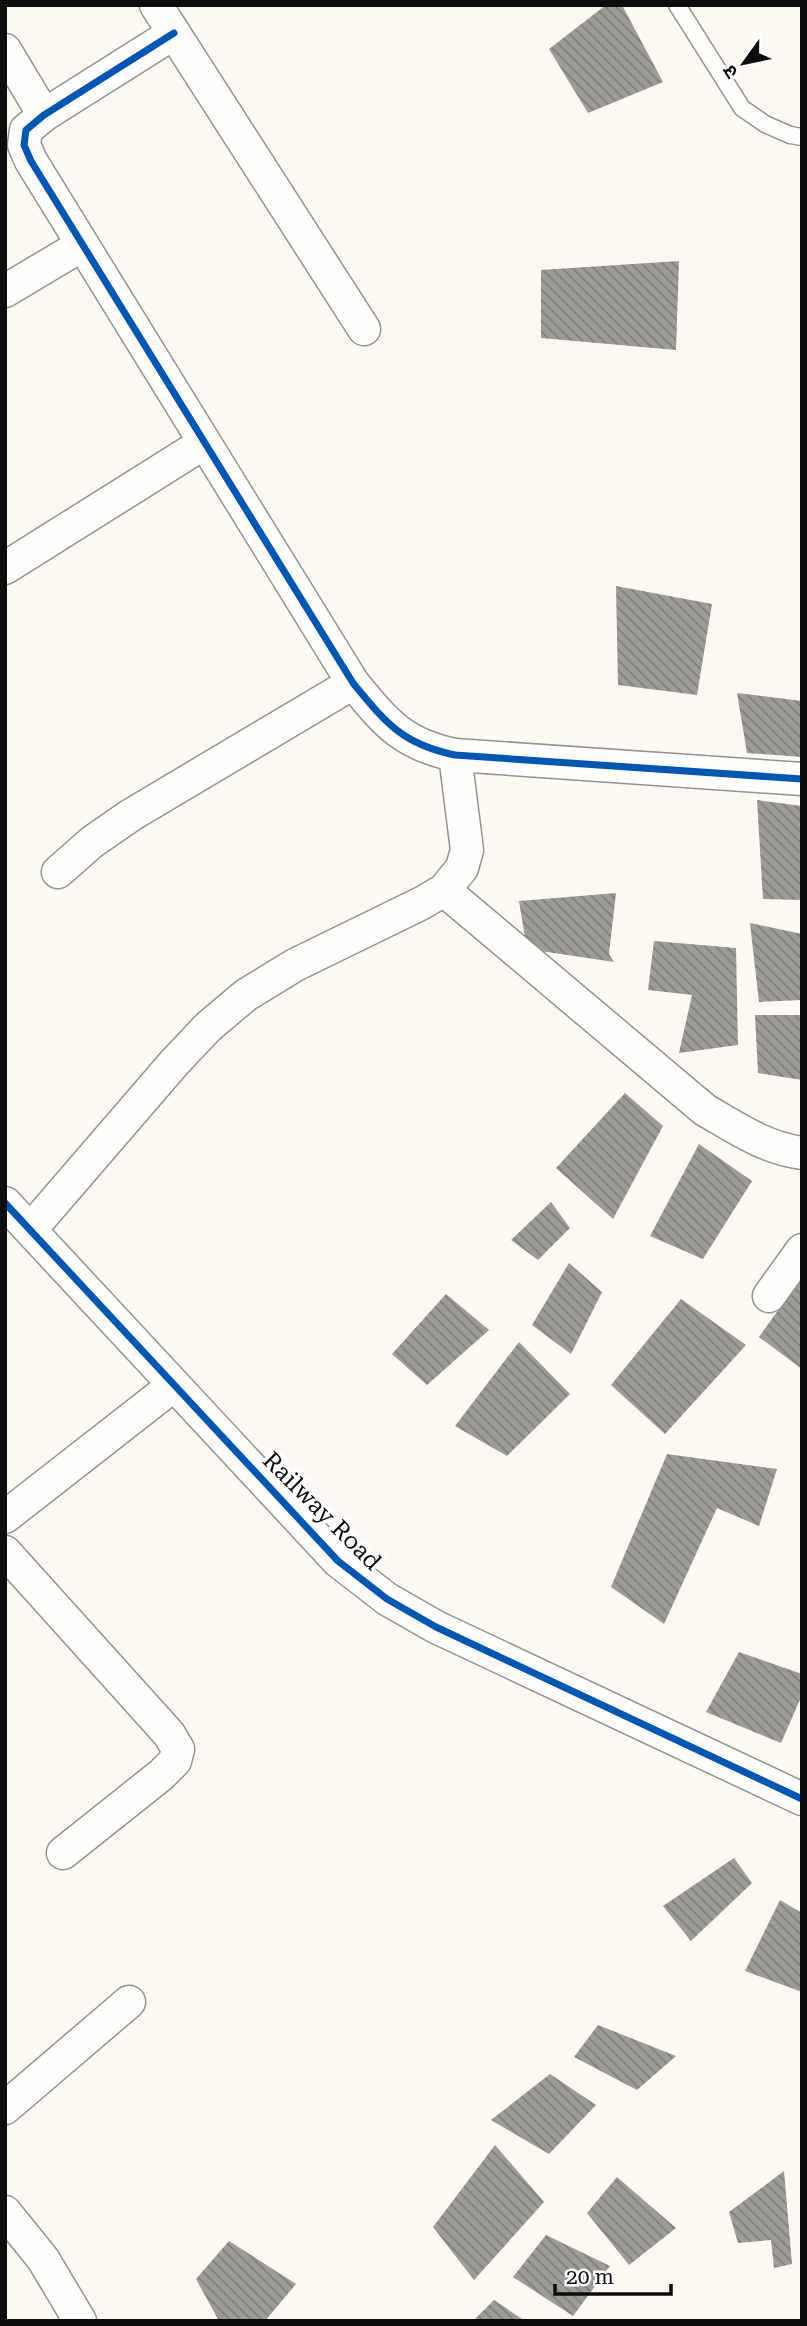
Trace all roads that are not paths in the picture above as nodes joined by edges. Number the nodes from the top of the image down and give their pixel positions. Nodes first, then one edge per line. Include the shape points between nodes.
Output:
1 (156, 5) edge
2 (677, 5) edge
3 (174, 33) junction
4 (5, 50) edge
5 (44, 115) junction
6 (802, 137) edge
7 (82, 245) junction
8 (5, 291) edge
9 (364, 329) dead end
10 (204, 443) junction
11 (5, 568) edge
12 (353, 682) junction
13 (455, 755) junction
14 (802, 779) edge
15 (58, 872) dead end
16 (444, 890) junction
17 (802, 1153) edge
18 (5, 1203) edge
19 (31, 1229) junction
20 (802, 1250) edge
21 (769, 1296) dead end
22 (174, 1385) junction
23 (5, 1517) edge
24 (5, 1552) edge
25 (802, 1799) edge
26 (63, 1853) dead end
27 (129, 2002) dead end
28 (5, 2108) edge
29 (5, 2212) edge
30 (80, 2321) edge

1 - 3 street
2 - 6 lane via 743,108 765,124
3 - 5 street
3 - 9 street
4 - 5 street
5 - 7 street via 26,130 24,145
7 - 8 street
7 - 10 street
10 - 11 street
10 - 12 street
12 - 13 street via 403,736 429,750
12 - 15 street via 131,816
13 - 14 street
13 - 16 street via 467,850 462,868
16 - 17 street via 705,1110 749,1136
16 - 19 street via 295,965 246,995 174,1063
18 - 19 street, Railway Road
19 - 22 street, Railway Road
20 - 21 street
22 - 23 street
22 - 25 street, Railway Road via 338,1561 387,1599 436,1627
24 - 26 street via 178,1749 175,1760 161,1775
27 - 28 street
29 - 30 street via 43,2259

